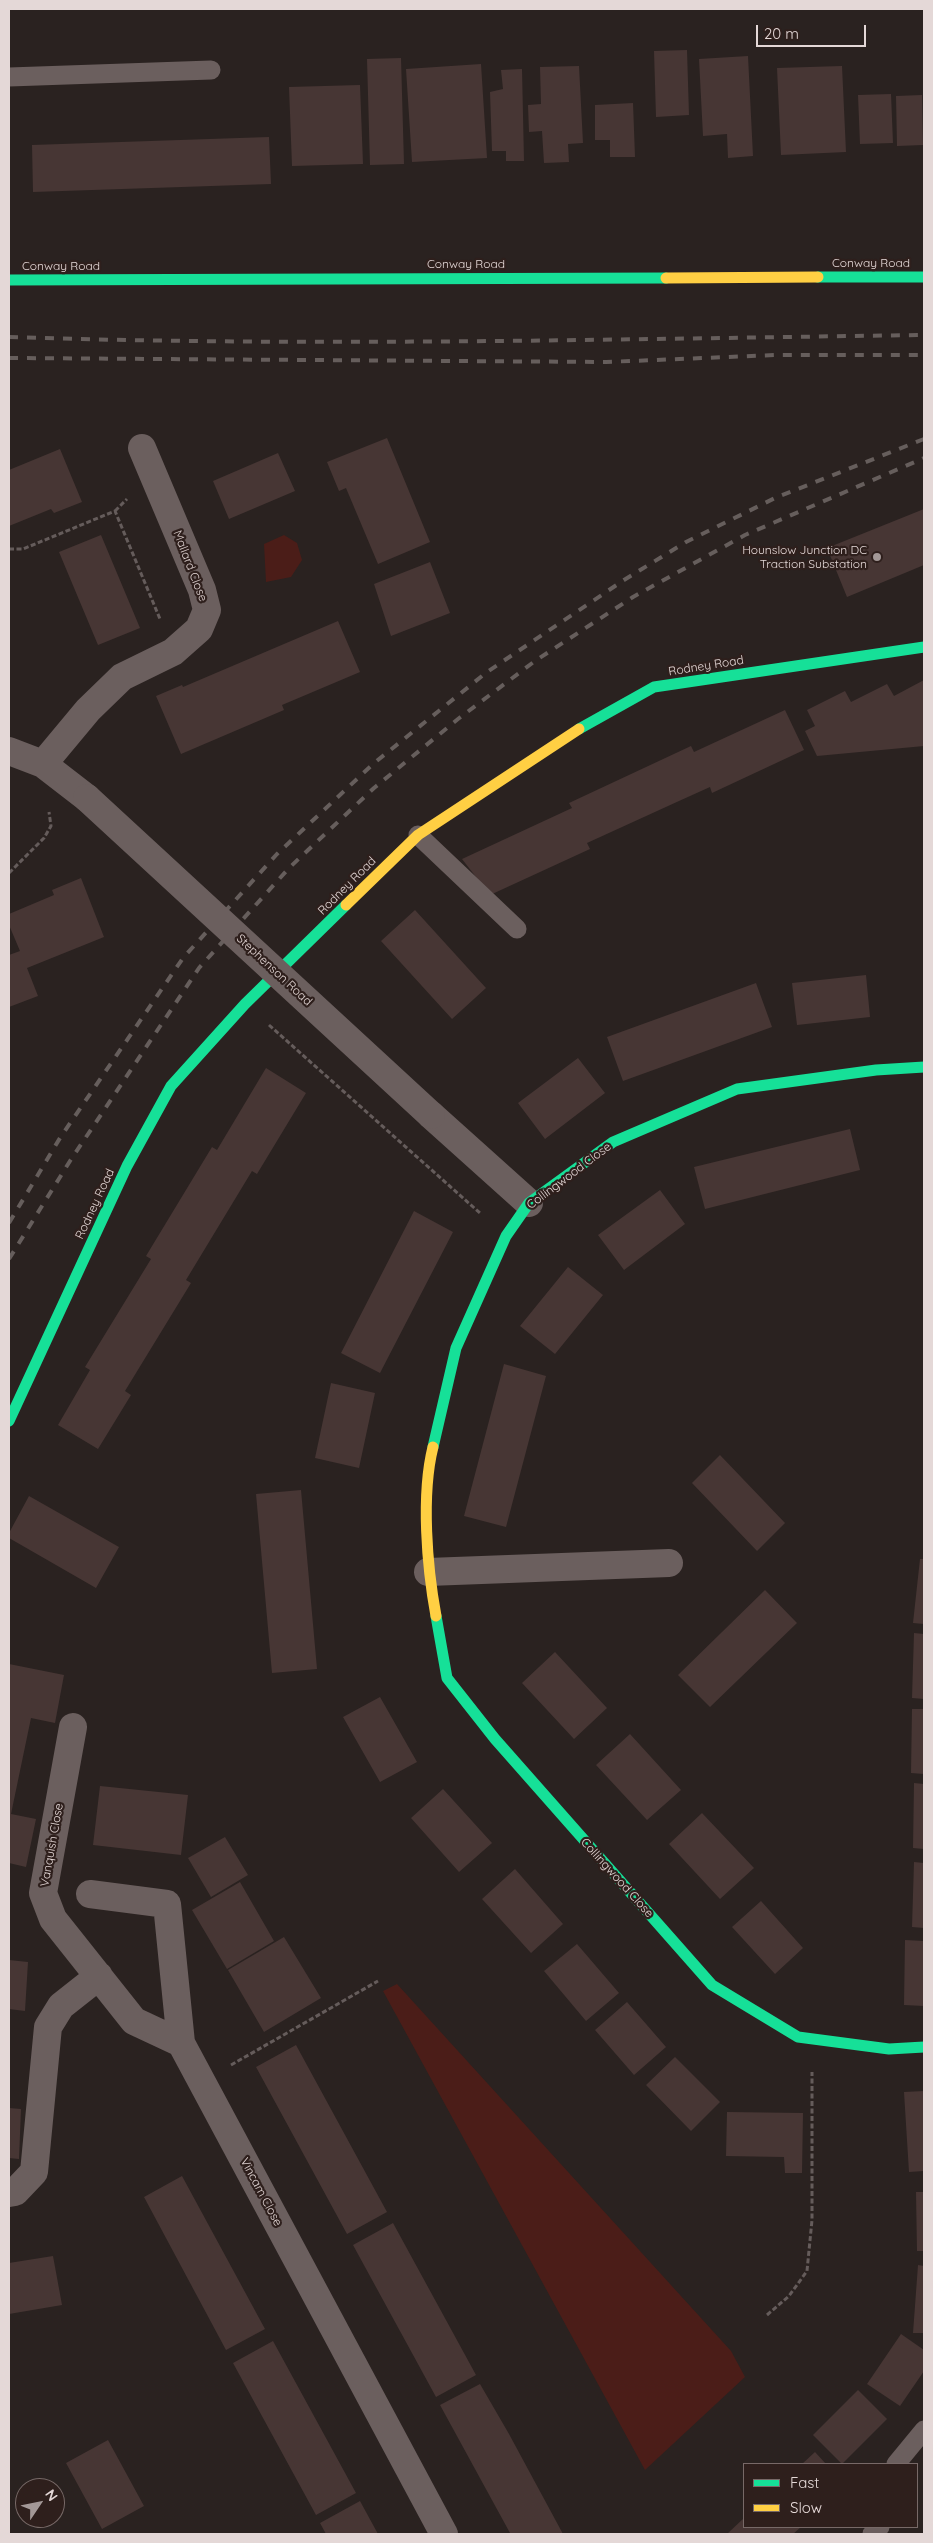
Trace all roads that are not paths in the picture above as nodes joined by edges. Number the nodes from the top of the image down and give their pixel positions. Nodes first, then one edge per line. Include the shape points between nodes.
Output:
1 (211, 70) dead end
2 (9, 77) edge
3 (924, 277) edge
4 (9, 280) edge
5 (142, 448) dead end
6 (924, 647) edge
7 (9, 751) edge
8 (43, 764) junction
9 (418, 835) junction
10 (517, 929) dead end
11 (924, 1068) edge
12 (529, 1203) junction
13 (9, 1421) edge
14 (669, 1563) dead end
15 (428, 1572) junction
16 (73, 1728) dead end
17 (90, 1894) dead end
18 (99, 1976) junction
19 (181, 2043) junction
20 (924, 2047) edge
21 (9, 2194) edge
22 (924, 2430) edge
23 (897, 2463) edge
24 (444, 2534) edge

1 - 2 lane
3 - 4 street, Conway Road
5 - 8 street, Mallard Close via 202,590 207,610 199,629 173,652 122,677 88,710
6 - 9 street, Rodney Road via 654,687 565,736
7 - 8 street, Stephenson Road
8 - 12 street, Stephenson Road, bridge via 87,798
9 - 10 lane
9 - 13 street, Rodney Road via 245,1004 171,1086 127,1166
11 - 12 street, Collingwood Close via 876,1070 737,1088 613,1142
12 - 15 street, Collingwood Close via 506,1236 456,1348 428,1466
14 - 15 street
15 - 20 street, Collingwood Close via 447,1678 494,1739 712,1985 798,2037 889,2049
16 - 18 street, Vanquish Close via 43,1893 52,1919
17 - 19 street, Vincam Close via 167,1904
18 - 19 street, Vanquish Close via 134,2021
18 - 21 street via 61,2006 48,2027 34,2172 16,2192
19 - 24 street, Vincam Close
22 - 23 lane

